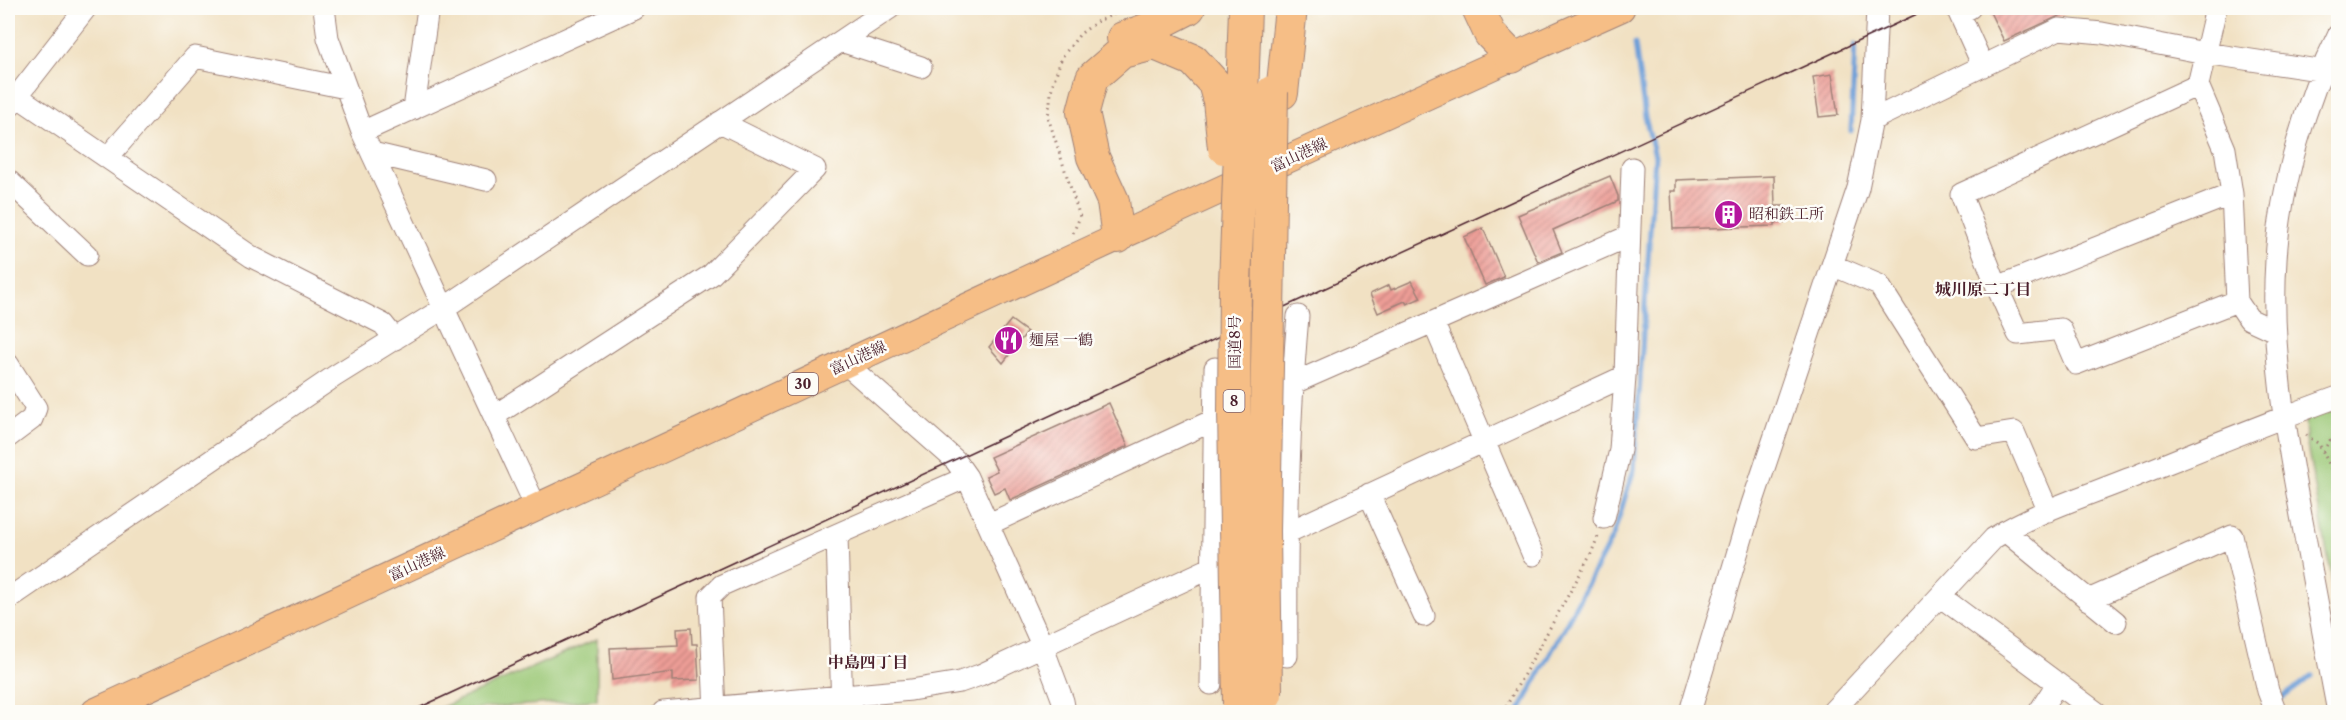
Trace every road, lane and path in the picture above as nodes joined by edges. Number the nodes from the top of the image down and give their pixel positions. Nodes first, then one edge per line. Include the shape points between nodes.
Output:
1 (86, 8) edge
2 (324, 8) edge
3 (428, 8) edge
4 (634, 8) edge
5 (890, 8) edge
6 (1189, 8) edge
7 (1245, 8) edge
8 (1274, 8) edge
9 (1291, 8) edge
10 (1478, 8) edge
11 (1497, 8) edge
12 (1621, 8) edge
13 (1877, 8) edge
14 (1970, 8) edge
15 (2216, 8) edge
16 (2338, 35) edge
17 (841, 41) junction
18 (2205, 53) junction
19 (1512, 57) junction
20 (1983, 66) junction
21 (921, 67) dead end
22 (2330, 71) edge
23 (2198, 85) junction
24 (346, 88) junction
25 (1254, 96) junction
26 (12, 102) edge
27 (414, 109) junction
28 (1872, 120) junction
29 (720, 122) junction
30 (362, 132) junction
31 (372, 153) junction
32 (108, 157) junction
33 (1632, 168) dead end
34 (8, 180) edge
35 (486, 180) dead end
36 (2232, 195) junction
37 (1629, 236) junction
38 (1118, 237) junction
39 (87, 255) dead end
40 (1832, 265) junction
41 (1997, 287) junction
42 (2237, 301) junction
43 (444, 308) junction
44 (1298, 316) dead end
45 (1432, 322) junction
46 (2275, 331) junction
47 (395, 339) junction
48 (8, 364) edge
49 (846, 364) junction
50 (1215, 368) dead end
51 (1625, 376) junction
52 (1292, 384) junction
53 (2338, 397) edge
54 (494, 416) junction
55 (1215, 419) junction
56 (2290, 423) junction
57 (2338, 428) edge
58 (8, 437) edge
59 (1484, 441) junction
60 (2323, 451) junction
61 (967, 477) junction
62 (2338, 482) edge
63 (1369, 494) junction
64 (537, 509) junction
65 (2048, 511) junction
66 (1604, 518) joint
67 (989, 524) junction
68 (2005, 531) junction
69 (1286, 532) junction
70 (837, 535) junction
71 (1533, 555) dead end
72 (1213, 566) junction
73 (1941, 597) junction
74 (8, 599) edge
75 (2088, 600) junction
76 (1424, 616) dead end
77 (2116, 622) dead end
78 (1042, 645) junction
79 (1287, 656) dead end
80 (1211, 684) dead end
81 (2057, 684) junction
82 (842, 704) edge
83 (1253, 706) edge
84 (715, 710) edge
85 (95, 712) edge
86 (663, 712) edge
87 (1065, 712) edge
88 (1503, 712) edge
89 (1690, 712) edge
90 (1832, 712) edge
91 (2039, 712) edge
92 (2096, 712) edge
93 (2276, 712) edge
94 (2338, 712) edge

1 - 26 street
2 - 24 street via 328,38
3 - 27 street
4 - 27 street
5 - 17 street
6 - 38 highway via 1112,42 1082,69 1067,115 1077,164 1098,211
7 - 25 highway
8 - 25 highway
9 - 25 highway
10 - 19 highway via 1490,34
11 - 19 highway via 1508,31
12 - 19 main road, 富山港線 / 30
13 - 28 street
14 - 20 street via 1959,13
15 - 18 street
16 - 22 street
17 - 21 street
17 - 29 street
18 - 20 street via 2102,33 2059,29
18 - 22 street
18 - 23 street
19 - 38 main road, 富山港線 / 30
20 - 28 street
22 - 46 street via 2302,130 2284,199 2276,259
23 - 36 street via 2225,149
23 - 41 street via 1961,194
24 - 30 street
24 - 32 street via 195,57
25 - 38 highway via 1215,82 1193,60 1155,44 1122,52 1092,78 1083,112 1093,156 1113,201
25 - 83 highway, 国道8号 / 8, bridge via 1269,285 1264,531
25 - 83 highway, 国道8号 / 8, bridge via 1235,284 1234,411
26 - 32 street
27 - 30 street
28 - 40 street via 1858,188
29 - 43 street
29 - 54 street via 815,169 711,274
30 - 31 street
31 - 35 street
31 - 43 street
32 - 47 street via 252,257 383,324
33 - 37 street
34 - 39 street
36 - 41 street
36 - 42 street
37 - 45 street
37 - 51 street
38 - 49 main road, 富山港線 / 30
40 - 65 street via 1879,285 1976,438 2014,432
40 - 89 street via 1752,504
41 - 42 street via 2018,334 2061,329 2076,364
42 - 46 street via 2249,319
43 - 47 street
43 - 54 street
44 - 52 street
45 - 52 street
45 - 59 street
46 - 56 street
47 - 74 street
48 - 58 street via 36,408 32,419
49 - 61 street via 955,460
49 - 64 main road, 富山港線 / 30
50 - 55 street
51 - 59 street
51 - 66 street via 1620,450
52 - 55 street
52 - 69 street
53 - 56 street
54 - 64 street
55 - 67 street
55 - 72 street
56 - 60 path
56 - 65 street
56 - 94 street
57 - 60 path
59 - 63 street
59 - 71 street
60 - 62 path
61 - 67 street
61 - 70 street
63 - 69 street
63 - 76 street
64 - 85 main road, 富山港線 / 30
65 - 68 street
66 - 88 path via 1590,556
67 - 78 street
68 - 73 street via 1994,538
68 - 75 street
69 - 72 street
69 - 79 street
70 - 82 street
70 - 84 street via 722,585 710,597
72 - 78 street
72 - 80 street
73 - 81 street
73 - 90 street
75 - 77 street
75 - 93 street via 2232,536
78 - 82 street via 960,682
78 - 87 street
81 - 91 street
81 - 92 street
82 - 84 street
84 - 86 street

